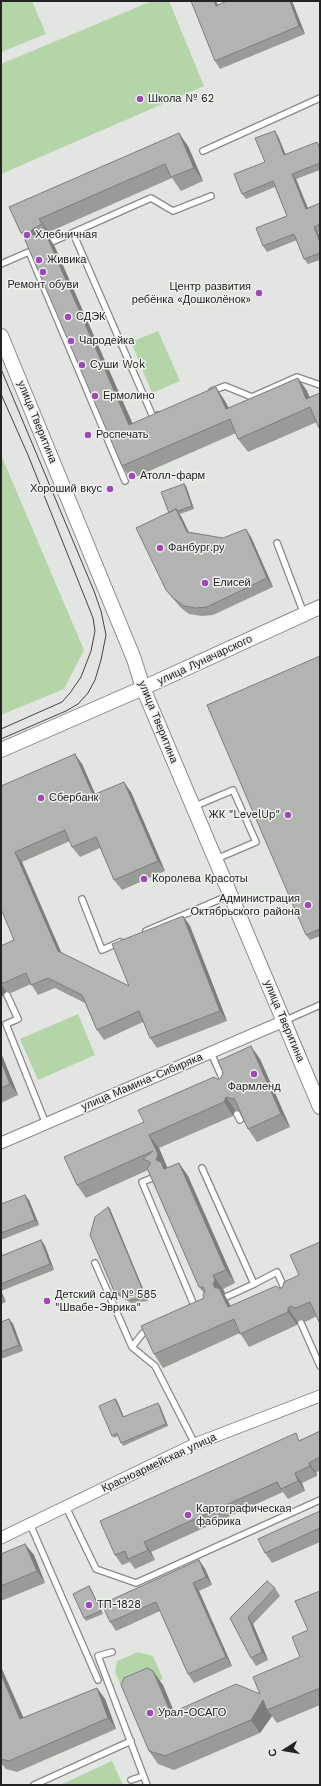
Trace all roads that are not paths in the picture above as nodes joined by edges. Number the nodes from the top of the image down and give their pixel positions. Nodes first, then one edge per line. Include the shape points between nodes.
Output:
1 (320, 98) edge
2 (203, 152) dead end
3 (211, 196) dead end
4 (73, 232) junction
5 (45, 245) edge
6 (37, 248) edge
7 (29, 252) junction
8 (1, 264) edge
9 (1, 336) edge
10 (320, 385) edge
11 (204, 395) edge
12 (161, 414) edge
13 (125, 481) edge
14 (277, 543) dead end
15 (320, 607) edge
16 (304, 614) junction
17 (143, 688) junction
18 (1, 750) edge
19 (194, 807) junction
20 (216, 860) junction
21 (230, 895) junction
22 (82, 899) dead end
23 (139, 934) edge
24 (124, 940) edge
25 (7, 994) edge
26 (320, 1005) edge
27 (284, 1021) junction
28 (3, 1025) edge
29 (212, 1052) junction
30 (226, 1088) edge
31 (320, 1107) edge
32 (237, 1114) edge
33 (240, 1120) edge
34 (46, 1124) junction
35 (1, 1143) edge
36 (202, 1168) dead end
37 (155, 1177) edge
38 (95, 1263) dead end
39 (254, 1284) junction
40 (226, 1297) dead end
41 (289, 1297) edge
42 (203, 1307) edge
43 (196, 1310) junction
44 (189, 1313) edge
45 (301, 1324) dead end
46 (156, 1327) edge
47 (132, 1347) junction
48 (320, 1366) edge
49 (320, 1396) edge
50 (196, 1444) junction
51 (320, 1500) edge
52 (66, 1507) junction
53 (30, 1524) junction
54 (1, 1538) edge
55 (112, 1652) dead end
56 (98, 1680) dead end
57 (131, 1741) junction
58 (143, 1776) junction
59 (131, 1780) dead end
60 (34, 1785) edge
61 (147, 1785) edge

1 - 2 lane
3 - 4 lane via 173,211 151,198
4 - 5 lane
4 - 12 lane via 154,417
6 - 7 lane
7 - 8 lane
7 - 13 lane
9 - 17 street, улица Тверитина via 134,658
10 - 11 lane via 297,377 252,397 225,386
14 - 16 lane
15 - 16 street, улица Луначарского
16 - 17 street, улица Луначарского
17 - 18 street, улица Луначарского
17 - 19 street, улица Тверитина
19 - 20 street, улица Тверитина
19 - 20 lane via 233,790 256,842
20 - 21 street, улица Тверитина
21 - 23 lane
21 - 27 street, улица Тверитина
22 - 24 lane via 102,950
25 - 28 lane via 18,1019
26 - 27 lane
27 - 29 street, улица Мамина-Сибиряка
27 - 31 street, улица Тверитина
28 - 34 lane
29 - 30 lane
29 - 34 street, улица Мамина-Сибиряка
32 - 33 lane
34 - 35 street, улица Мамина-Сибиряка
36 - 39 lane
37 - 43 lane via 142,1182
38 - 47 lane
39 - 40 lane
39 - 41 lane via 276,1272
42 - 43 lane
43 - 44 lane
45 - 48 lane
46 - 47 lane via 143,1333
47 - 50 lane via 155,1366
49 - 50 street, Красноармейская улица
50 - 52 street, Красноармейская улица
51 - 52 lane via 136,1582 96,1569
52 - 53 street, Красноармейская улица
53 - 54 street, Красноармейская улица
53 - 56 lane
55 - 57 lane via 98,1656
57 - 58 lane
57 - 60 lane
58 - 59 lane
58 - 61 lane

